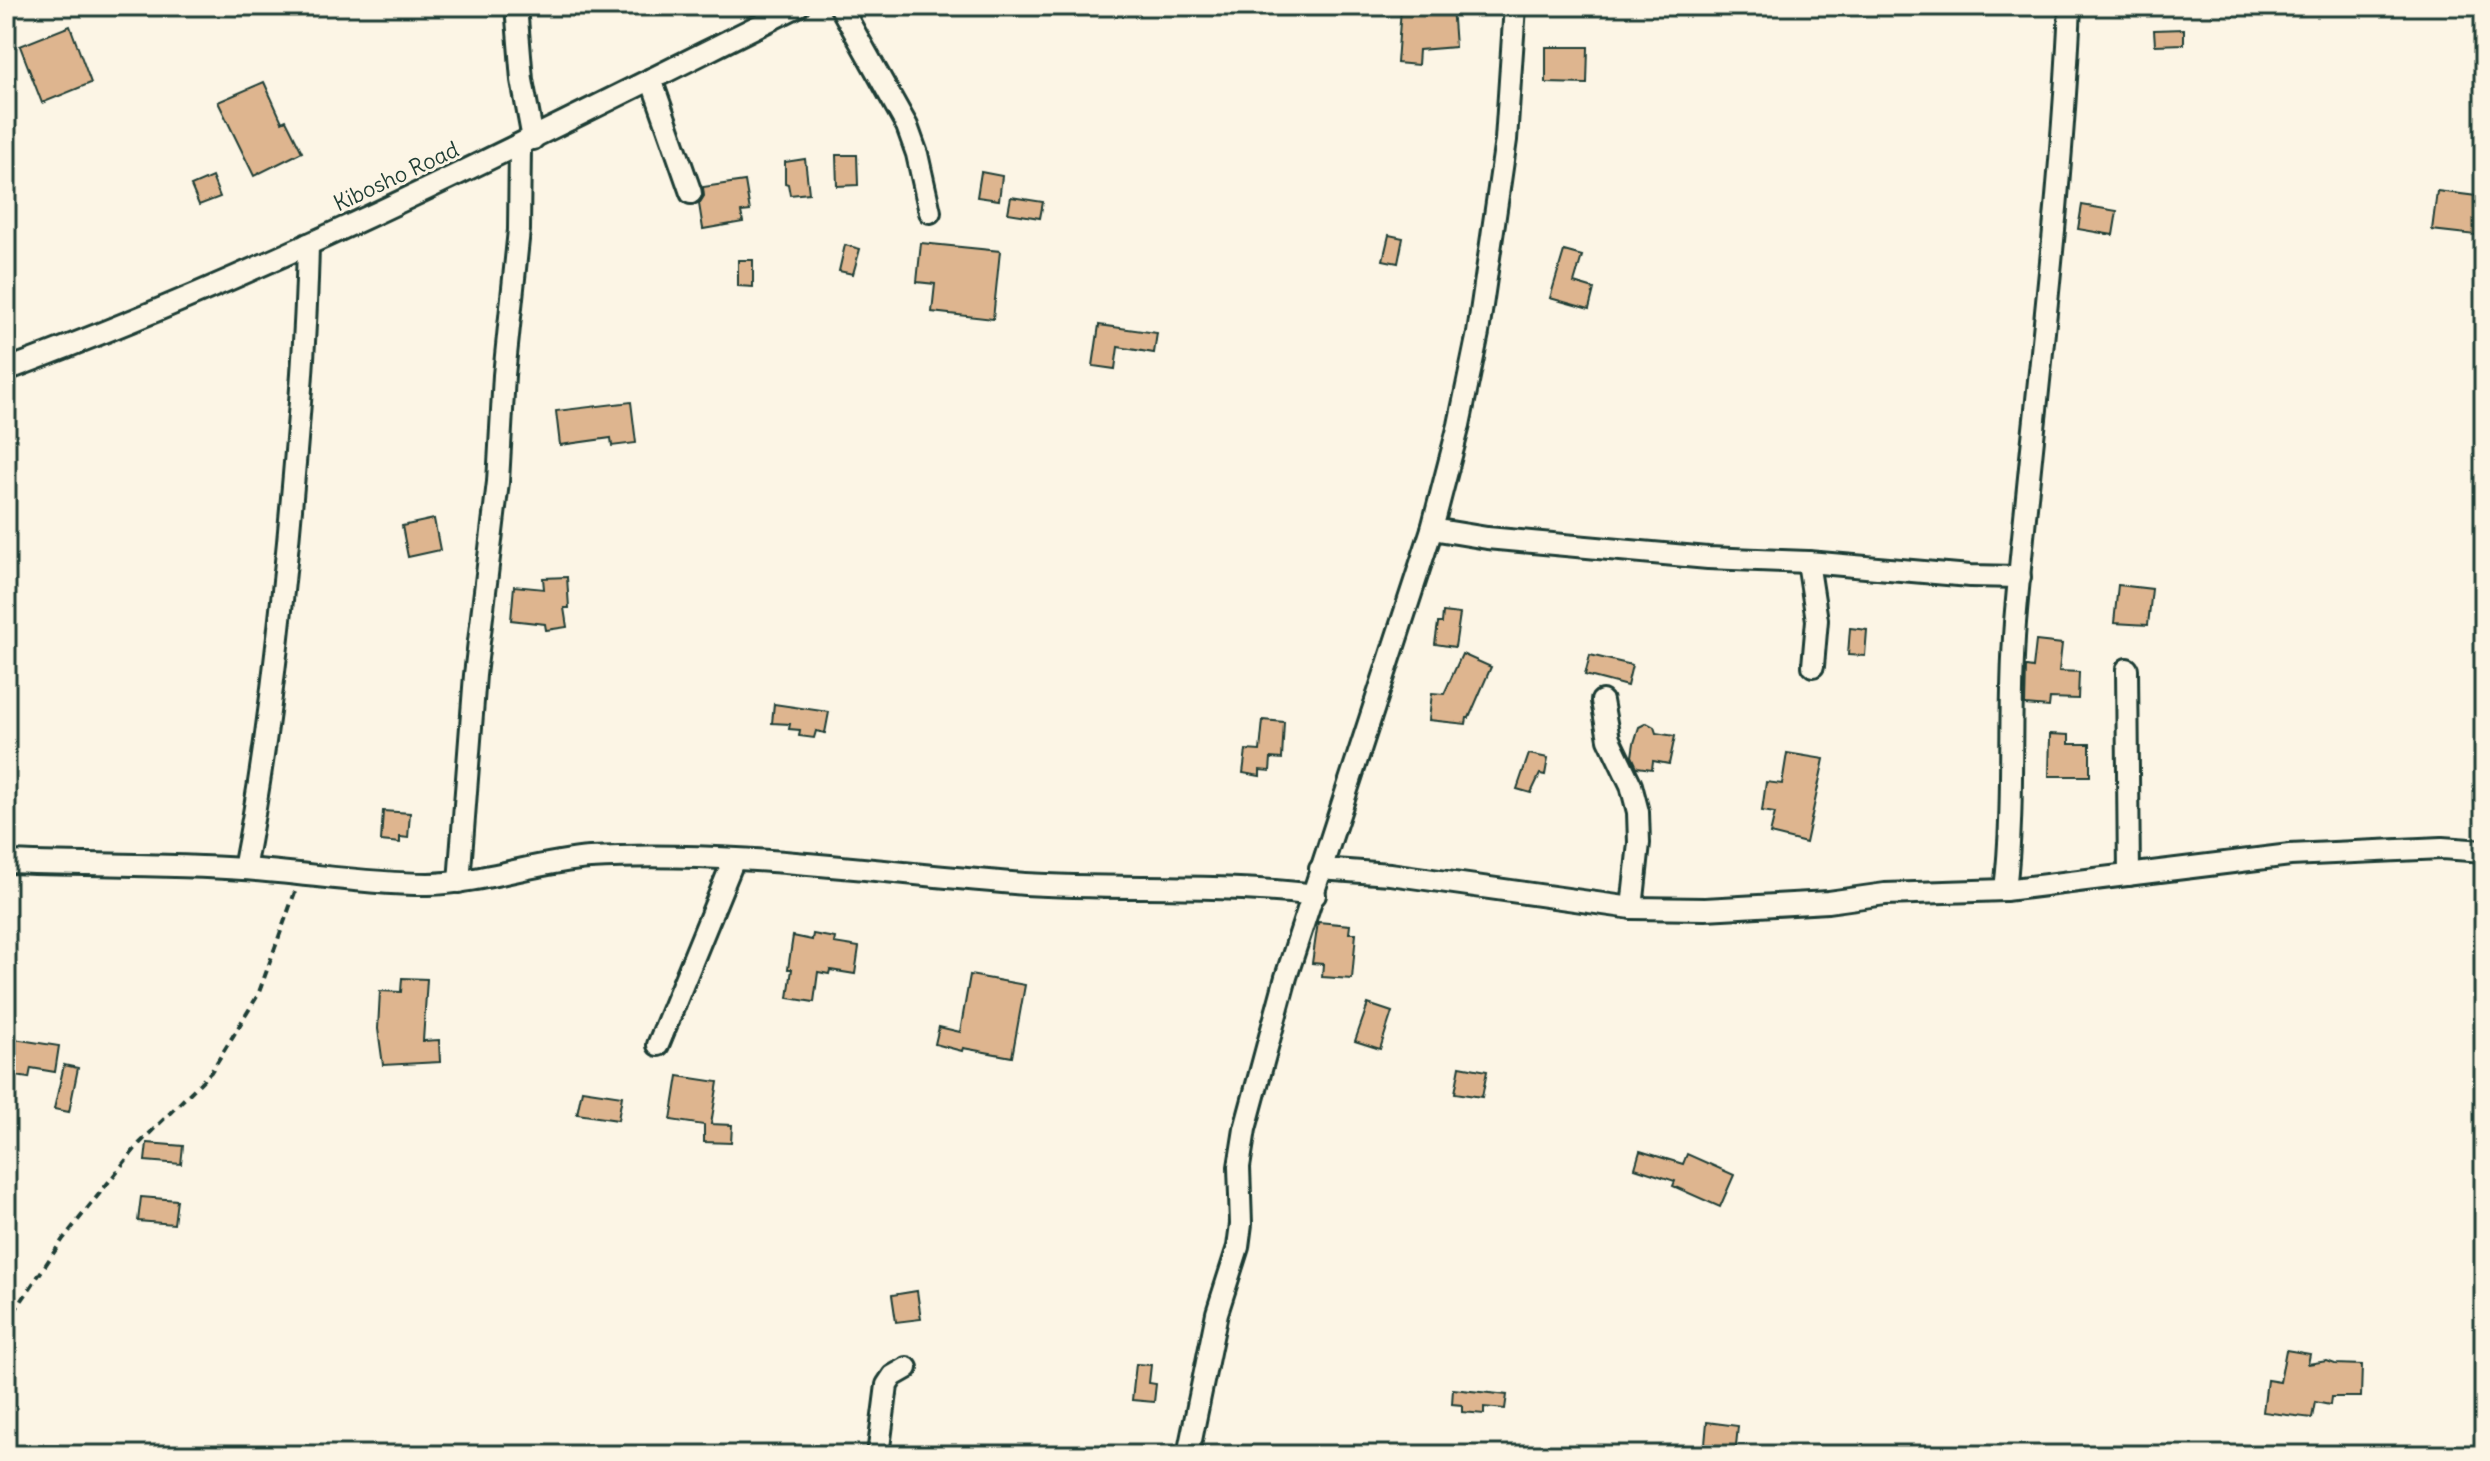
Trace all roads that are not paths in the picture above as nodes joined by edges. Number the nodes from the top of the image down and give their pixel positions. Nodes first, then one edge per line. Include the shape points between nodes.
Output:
1 (516, 6) edge
2 (798, 6) edge
3 (840, 6) edge
4 (1515, 6) edge
5 (2070, 6) edge
6 (651, 79) junction
7 (526, 143) junction
8 (691, 193) dead end
9 (930, 212) dead end
10 (308, 244) junction
11 (6, 370) edge
12 (1432, 529) junction
13 (1808, 562) junction
14 (2020, 577) junction
15 (1813, 666) dead end
16 (2127, 669) dead end
17 (1602, 701) dead end
18 (2484, 851) edge
19 (734, 859) junction
20 (6, 862) edge
21 (244, 869) junction
22 (1320, 869) junction
23 (2129, 875) junction
24 (459, 882) junction
25 (2005, 890) junction
26 (1315, 895) junction
27 (1632, 908) junction
28 (658, 1045) dead end
29 (907, 1368) dead end
30 (878, 1455) edge
31 (1188, 1455) edge

1 - 7 street
2 - 6 street, Kibosho Road
3 - 9 street via 907,126
4 - 12 street via 1506,140 1478,333
5 - 14 street via 2060,177
6 - 7 street, Kibosho Road
6 - 8 street
7 - 10 street, Kibosho Road
7 - 24 street
10 - 11 street, Kibosho Road
10 - 21 street via 304,352 275,672
12 - 13 street via 1708,558
12 - 22 street
13 - 14 street
13 - 15 street via 1817,620
14 - 25 street
16 - 23 street
17 - 27 street via 1609,739 1638,812
18 - 23 street via 2290,855
19 - 24 street via 589,858
19 - 26 street via 1028,884 1270,889
19 - 28 street
20 - 21 street
21 - 24 street via 381,883
22 - 26 street
22 - 27 street
23 - 25 street
25 - 27 street via 1885,894 1764,907
26 - 31 street via 1286,977 1245,1129 1238,1247 1217,1313
29 - 30 street via 887,1385

